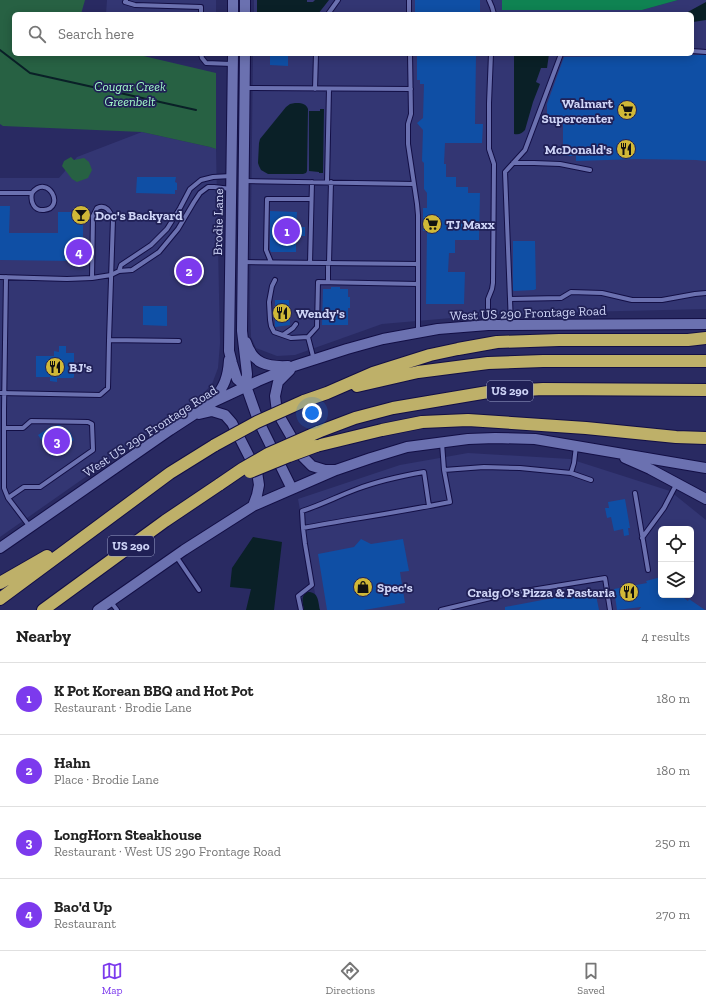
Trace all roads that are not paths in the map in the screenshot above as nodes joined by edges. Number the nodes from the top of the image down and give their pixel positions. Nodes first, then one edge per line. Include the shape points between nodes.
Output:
1 (126, 0) edge
2 (233, 0) edge
3 (245, 0) edge
4 (338, 0) edge
5 (409, 0) edge
6 (489, 0) edge
7 (201, 12) edge
8 (233, 12) edge
9 (245, 12) edge
10 (329, 12) edge
11 (409, 12) edge
12 (493, 12) edge
13 (694, 51) edge
14 (706, 52) edge
15 (202, 56) edge
16 (245, 56) edge
17 (316, 56) edge
18 (410, 56) edge
19 (491, 56) edge
20 (560, 56) edge
21 (233, 59) edge
22 (245, 88) junction
23 (315, 88) junction
24 (329, 89) junction
25 (411, 89) junction
26 (232, 128) junction
27 (513, 164) junction
28 (590, 170) dead end
29 (231, 176) junction
30 (243, 181) junction
31 (312, 182) junction
32 (329, 182) junction
33 (414, 184) junction
34 (231, 190) junction
35 (0, 193) edge
36 (32, 193) junction
37 (311, 199) junction
38 (242, 262) junction
39 (271, 262) junction
40 (310, 263) junction
41 (329, 263) junction
42 (418, 264) junction
43 (119, 271) junction
44 (111, 275) junction
45 (0, 277) edge
46 (6, 277) junction
47 (92, 278) junction
48 (275, 280) dead end
49 (328, 282) junction
50 (418, 284) junction
51 (706, 293) edge
52 (510, 299) junction
53 (296, 324) dead end
54 (706, 324) edge
55 (488, 325) junction
56 (510, 325) junction
57 (242, 331) junction
58 (418, 333) junction
59 (283, 335) junction
60 (308, 337) junction
61 (706, 338) edge
62 (109, 340) junction
63 (179, 341) dead end
64 (229, 351) junction
65 (314, 360) junction
66 (706, 361) edge
67 (294, 366) junction
68 (246, 386) junction
69 (706, 390) edge
70 (2, 393) edge
71 (327, 393) junction
72 (213, 402) junction
73 (193, 415) junction
74 (4, 428) junction
75 (706, 438) edge
76 (442, 442) junction
77 (576, 446) junction
78 (608, 452) junction
79 (706, 468) edge
80 (336, 470) junction
81 (444, 470) junction
82 (571, 473) junction
83 (590, 480) dead end
84 (677, 483) junction
85 (220, 484) junction
86 (292, 489) junction
87 (635, 493) dead end
88 (8, 498) junction
89 (706, 499) edge
90 (253, 506) junction
91 (429, 506) junction
92 (30, 527) junction
93 (303, 528) junction
94 (88, 533) junction
95 (642, 538) junction
96 (0, 548) edge
97 (176, 556) junction
98 (648, 570) dead end
99 (0, 583) edge
100 (199, 590) dead end
101 (0, 598) edge
102 (111, 601) junction
103 (43, 610) edge
104 (98, 610) edge
105 (117, 610) edge
106 (301, 610) edge
107 (440, 610) edge
108 (610, 610) edge

1 - 7 lane via 125,2 135,5 201,7
2 - 8 main road
3 - 9 main road
4 - 10 lane
5 - 11 lane
6 - 12 lane
13 - 14 lane
15 - 21 lane via 206,63
16 - 22 main road, Brodie Lane
17 - 23 lane
18 - 25 lane
19 - 55 lane via 489,149 494,164 493,284 488,299
20 - 27 lane via 525,150
21 - 26 main road, Brodie Lane
22 - 23 lane
22 - 30 main road, Brodie Lane
23 - 24 lane
24 - 25 lane
24 - 32 lane
25 - 33 lane via 408,144
26 - 29 main road, Brodie Lane
26 - 30 main road via 236,136 239,178
27 - 28 lane via 560,164
27 - 52 lane via 505,172
29 - 34 main road, Brodie Lane
29 - 43 lane via 201,180 190,189 167,229 151,246 121,265
30 - 31 lane
30 - 38 main road, Brodie Lane
31 - 32 lane
31 - 37 lane
32 - 33 lane
32 - 41 lane
33 - 42 lane via 418,215
34 - 43 lane via 208,187 200,193 178,229 159,252 132,270
34 - 64 main road, Brodie Lane
35 - 36 lane
36 - 36 lane via 37,188 47,188 53,193 54,202 47,210 39,210 31,202
37 - 39 lane via 267,199 266,250
37 - 40 lane
38 - 39 lane
38 - 57 main road, Brodie Lane
39 - 40 lane
40 - 41 lane
41 - 42 lane
41 - 49 lane
42 - 50 lane
43 - 44 lane
44 - 47 lane
44 - 47 lane via 112,219 110,212 100,207 94,216
44 - 62 lane
45 - 46 lane
46 - 47 lane
46 - 70 lane
48 - 59 lane via 269,302 270,320 274,332
49 - 50 lane
49 - 60 lane via 318,282 317,327
50 - 58 lane
51 - 52 lane via 662,300 632,300 602,293 571,292 561,298
52 - 56 lane
53 - 59 lane
54 - 56 main road, West US 290 Frontage Road
55 - 56 main road, West US 290 Frontage Road
55 - 58 main road, West US 290 Frontage Road
57 - 67 main road via 248,348 256,359 275,367
57 - 68 main road, Brodie Lane
58 - 65 main road, West US 290 Frontage Road via 383,339
59 - 60 lane via 291,338
60 - 65 lane
61 - 71 highway via 496,342 430,355 372,373
62 - 63 lane
62 - 70 lane via 108,388 100,395
64 - 68 main road, Brodie Lane via 237,379
64 - 72 main road via 226,382
65 - 67 main road, West US 290 Frontage Road
66 - 71 highway, US 290 via 488,363 418,372
67 - 68 main road, West US 290 Frontage Road
67 - 80 main road via 278,382 275,396 277,412 303,457 312,466
68 - 72 main road, West US 290 Frontage Road
68 - 86 main road, Brodie Lane via 258,420
69 - 85 highway, US 290, bridge via 542,389 488,392 393,408 355,418 318,432 268,454
70 - 74 lane
71 - 94 highway, US 290, bridge via 258,422 215,445
72 - 73 main road, West US 290 Frontage Road
73 - 90 main road via 212,411 224,415 232,424 257,472 258,495
73 - 92 main road, West US 290 Frontage Road
74 - 88 lane via 4,488
74 - 88 lane via 23,428 31,421 92,424 93,450 40,487 24,487
75 - 85 highway, bridge via 468,420 422,422 316,446
76 - 77 main road via 488,438 535,439
76 - 80 main road via 407,447
76 - 81 lane
77 - 78 main road
77 - 82 lane
78 - 79 main road
78 - 84 main road
80 - 86 main road
81 - 82 lane via 504,467
81 - 91 lane via 450,502
82 - 83 lane
84 - 89 main road
84 - 95 lane via 664,508
85 - 103 highway, US 290
86 - 90 main road
87 - 95 lane
88 - 92 lane
90 - 97 main road
91 - 93 lane
91 - 93 lane via 424,472 357,489 302,511
92 - 96 main road, West US 290 Frontage Road
93 - 106 lane via 312,585 298,596
94 - 99 highway
94 - 101 highway, US 290
95 - 98 lane
97 - 100 lane
97 - 102 main road
102 - 104 main road
102 - 105 lane
107 - 108 lane via 507,594 605,578

